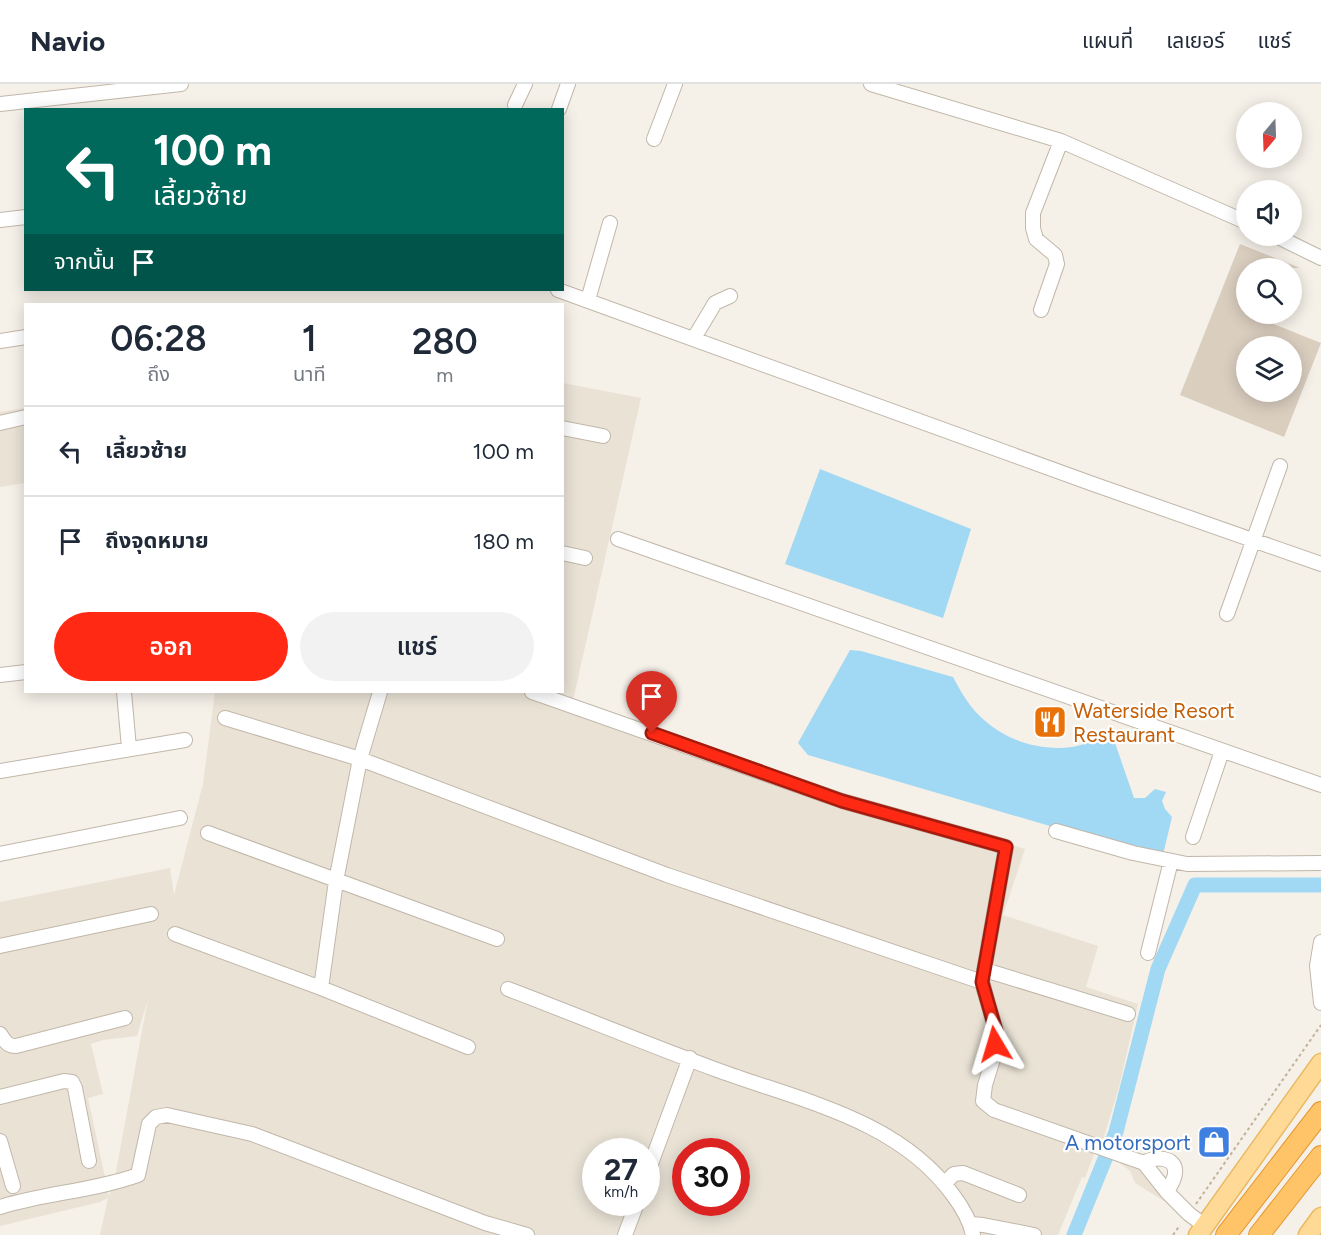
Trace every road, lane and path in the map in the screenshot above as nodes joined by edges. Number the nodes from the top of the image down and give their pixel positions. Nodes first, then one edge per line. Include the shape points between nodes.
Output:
1 (181, 84) edge
2 (525, 84) edge
3 (568, 84) edge
4 (675, 84) edge
5 (878, 85) edge
6 (0, 104) edge
7 (515, 105) dead end
8 (559, 108) edge
9 (654, 139) dead end
10 (1061, 141) junction
11 (24, 217) edge
12 (1236, 218) edge
13 (0, 220) edge
14 (610, 224) dead end
15 (1296, 246) edge
16 (1321, 258) edge
17 (561, 291) edge
18 (730, 296) dead end
19 (588, 300) junction
20 (1041, 310) dead end
21 (24, 337) edge
22 (694, 338) junction
23 (0, 341) edge
24 (24, 417) edge
25 (0, 423) edge
26 (564, 428) edge
27 (603, 436) dead end
28 (1281, 466) dead end
29 (618, 539) dead end
30 (1254, 540) junction
31 (564, 553) edge
32 (585, 558) dead end
33 (1321, 564) edge
34 (1227, 614) dead end
35 (24, 672) edge
36 (0, 675) edge
37 (124, 693) edge
38 (380, 693) edge
39 (535, 693) edge
40 (225, 718) dead end
41 (185, 740) dead end
42 (129, 748) junction
43 (1222, 751) junction
44 (360, 759) junction
45 (0, 771) edge
46 (1321, 785) edge
47 (180, 818) dead end
48 (1056, 831) dead end
49 (208, 834) dead end
50 (1193, 837) dead end
51 (0, 854) edge
52 (1171, 861) junction
53 (1321, 863) edge
54 (336, 881) junction
55 (151, 914) dead end
56 (175, 934) dead end
57 (497, 939) dead end
58 (1321, 942) edge
59 (0, 946) edge
60 (1148, 953) dead end
61 (984, 976) junction
62 (321, 988) junction
63 (508, 989) dead end
64 (1321, 1003) edge
65 (1128, 1014) dead end
66 (125, 1018) dead end
67 (1321, 1025) edge
68 (0, 1034) edge
69 (468, 1047) dead end
70 (690, 1058) junction
71 (1321, 1063) edge
72 (0, 1097) edge
73 (1321, 1112) edge
74 (660, 1139) edge
75 (0, 1141) edge
76 (1321, 1156) edge
77 (89, 1161) dead end
78 (1144, 1163) junction
79 (945, 1183) junction
80 (13, 1186) dead end
81 (1167, 1192) junction
82 (1019, 1195) dead end
83 (0, 1207) edge
84 (1189, 1214) junction
85 (633, 1216) edge
86 (1321, 1217) edge
87 (972, 1230) edge
88 (1202, 1230) edge
89 (527, 1235) edge
90 (626, 1235) edge
91 (1034, 1235) edge
92 (1173, 1235) edge
93 (1227, 1235) edge
94 (1259, 1235) edge
95 (1308, 1235) edge

1 - 6 street
2 - 7 street
3 - 8 street
4 - 9 street
5 - 10 street
10 - 12 street
10 - 20 street via 1033,213 1036,239 1055,255 1057,264
11 - 13 street
14 - 19 street
15 - 16 street
17 - 19 street
18 - 22 street via 715,303
19 - 22 street
21 - 23 street
22 - 30 street
24 - 25 street
26 - 27 street
28 - 30 street
29 - 43 street
30 - 33 street
30 - 34 street
31 - 32 street
35 - 36 street
37 - 42 street
38 - 44 street
39 - 61 street via 842,801 1006,847
40 - 44 street
41 - 42 street
42 - 45 street
43 - 46 street
43 - 50 street
44 - 54 street
44 - 61 street via 667,875
47 - 51 street
48 - 52 street
49 - 54 street
52 - 53 street
52 - 60 street
54 - 57 street
54 - 62 street
55 - 59 street
56 - 62 street
58 - 64 street via 1317,966
61 - 65 street
61 - 78 street via 996,1031 983,1101 994,1110
62 - 69 street
63 - 70 street
66 - 68 street via 16,1046 6,1043
67 - 84 path
70 - 74 street
70 - 79 street via 842,1113 878,1130 914,1154
71 - 88 main road
72 - 77 street via 72,1082
73 - 93 highway
75 - 80 street
76 - 94 highway
78 - 81 street
78 - 81 street via 1161,1158 1174,1166 1176,1174
79 - 82 street via 954,1174 963,1173
79 - 87 street
81 - 84 street
83 - 89 street via 138,1176 149,1125 156,1117 167,1115 252,1134 485,1223
84 - 88 street
84 - 92 path
85 - 90 street
86 - 95 main road
87 - 91 street via 983,1225

